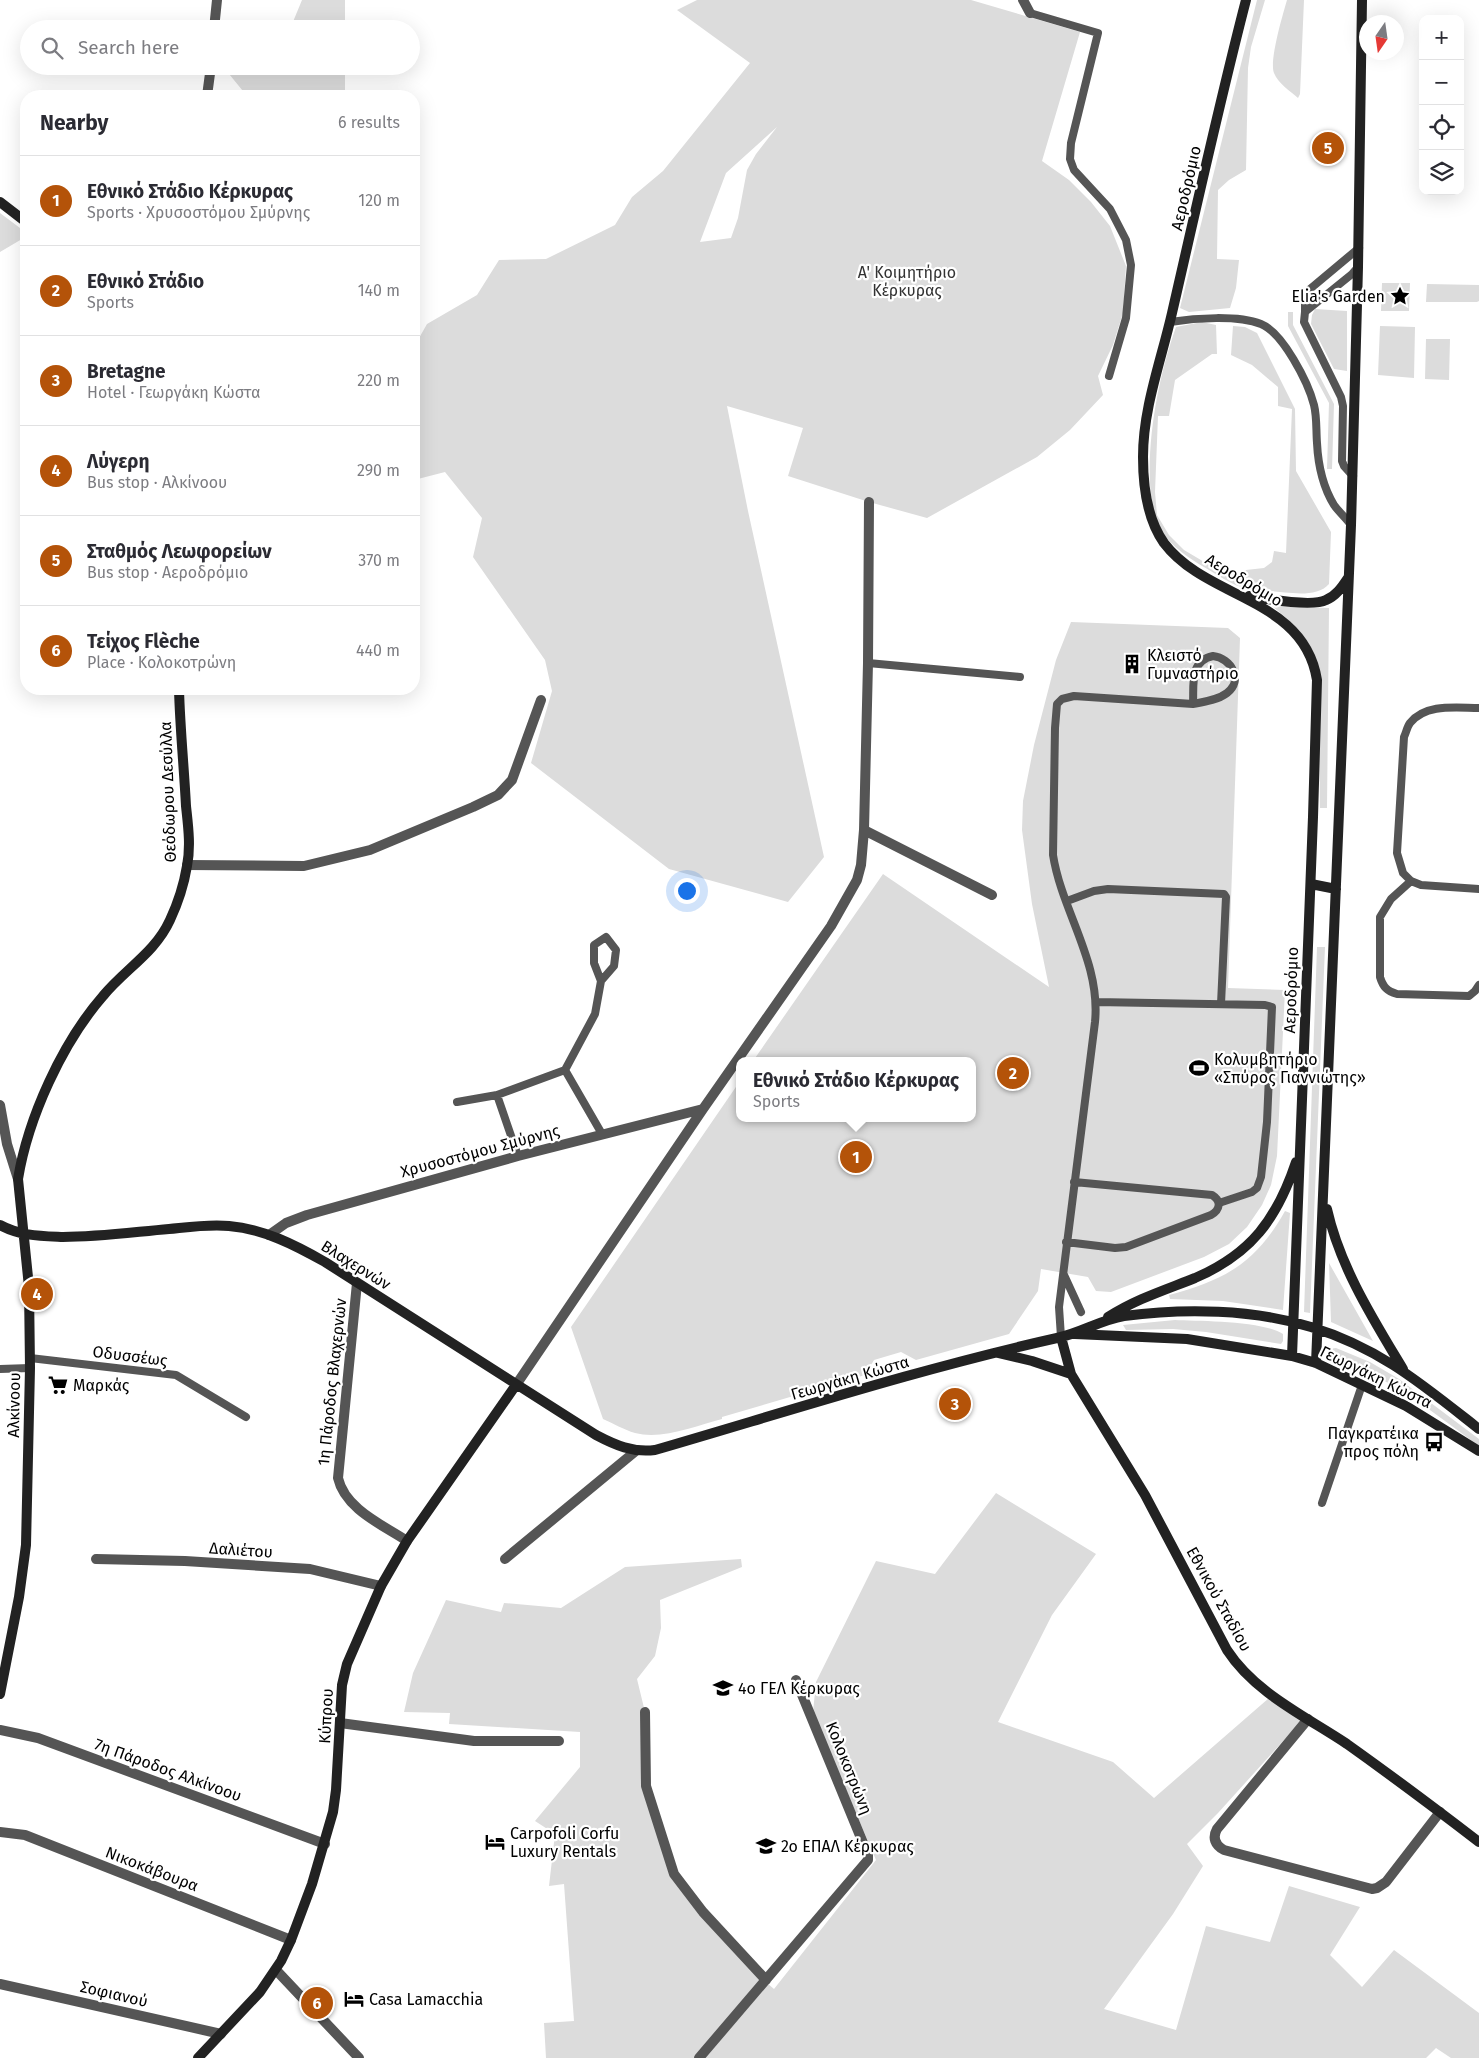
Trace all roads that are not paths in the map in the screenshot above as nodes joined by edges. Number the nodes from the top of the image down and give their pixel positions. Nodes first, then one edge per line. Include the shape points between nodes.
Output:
1 (217, 0) edge
2 (1023, 0) edge
3 (1246, 0) edge
4 (1362, 0) edge
5 (1030, 13) joint
6 (215, 20) edge
7 (210, 75) edge
8 (208, 90) edge
9 (0, 202) edge
10 (20, 217) edge
11 (1359, 248) junction
12 (1358, 266) junction
13 (1305, 312) junction
14 (1170, 322) junction
15 (1109, 376) dead end
16 (1353, 476) junction
17 (869, 502) dead end
18 (1351, 525) junction
19 (1348, 578) junction
20 (1241, 595) junction
21 (868, 663) junction
22 (1020, 677) dead end
23 (179, 695) edge
24 (542, 700) dead end
25 (1193, 704) junction
26 (1479, 708) edge
27 (864, 830) junction
28 (187, 865) junction
29 (1412, 881) junction
30 (1311, 884) junction
31 (1336, 889) junction
32 (1479, 889) edge
33 (992, 895) dead end
34 (1067, 901) junction
35 (602, 981) junction
36 (1479, 985) edge
37 (1096, 1002) junction
38 (1221, 1004) junction
39 (739, 1057) edge
40 (736, 1062) edge
41 (565, 1070) junction
42 (497, 1095) junction
43 (457, 1102) dead end
44 (0, 1105) edge
45 (703, 1109) junction
46 (602, 1134) junction
47 (1300, 1152) junction
48 (518, 1156) junction
49 (18, 1179) junction
50 (1074, 1182) junction
51 (1324, 1196) junction
52 (1219, 1203) junction
53 (0, 1225) edge
54 (23, 1234) junction
55 (269, 1234) junction
56 (1066, 1242) junction
57 (1063, 1273) junction
58 (358, 1283) junction
59 (1081, 1312) dead end
60 (1104, 1320) junction
61 (1293, 1322) junction
62 (1318, 1329) junction
63 (1073, 1334) junction
64 (1061, 1337) junction
65 (992, 1352) junction
66 (1292, 1356) junction
67 (1316, 1362) junction
68 (30, 1363) junction
69 (0, 1369) edge
70 (1405, 1371) junction
71 (1072, 1374) junction
72 (516, 1385) junction
73 (1362, 1385) junction
74 (246, 1417) dead end
75 (1479, 1429) edge
76 (637, 1450) junction
77 (1479, 1451) edge
78 (1322, 1504) dead end
79 (407, 1541) junction
80 (96, 1559) dead end
81 (505, 1559) dead end
82 (382, 1586) junction
83 (796, 1680) dead end
84 (0, 1694) edge
85 (645, 1712) dead end
86 (1308, 1719) junction
87 (340, 1722) junction
88 (0, 1730) edge
89 (559, 1741) dead end
90 (1440, 1812) junction
91 (0, 1832) edge
92 (1479, 1842) edge
93 (325, 1844) junction
94 (292, 1940) junction
95 (276, 1970) junction
96 (766, 1980) junction
97 (0, 1984) edge
98 (220, 2034) junction
99 (198, 2058) edge
100 (359, 2058) edge
101 (699, 2058) edge

1 - 6 street
2 - 5 street
3 - 14 main road, Αεροδρόμιο
4 - 11 main road
5 - 15 lane via 1098,33 1070,159 1074,170 1110,209 1126,240 1131,265 1126,318
7 - 8 street
9 - 10 main road
11 - 12 main road
11 - 13 lane via 1310,289
12 - 13 lane
12 - 16 main road
13 - 16 lane via 1304,322 1341,396 1342,461
14 - 18 lane via 1194,318 1251,321 1263,324 1284,344 1315,406 1318,450 1326,487 1334,504
14 - 20 main road, Αεροδρόμιο via 1144,435 1145,495 1154,524 1164,542 1179,558
16 - 18 main road
17 - 21 street
18 - 19 main road
19 - 20 main road via 1335,595 1325,601 1286,601
19 - 31 main road
20 - 30 main road, Αεροδρόμιο via 1288,625 1305,645 1314,663 1317,680
21 - 22 lane
21 - 27 street
23 - 28 main road, Θεόδωρου Δεσύλλα
24 - 28 street via 512,780 498,795 473,807 370,850 304,866
25 - 25 lane via 1220,697 1231,689 1234,670 1226,660 1206,658 1196,667
25 - 34 lane via 1074,696 1057,704 1053,855 1056,875
26 - 29 lane via 1431,710 1418,715 1409,724 1404,737 1398,853 1403,873
27 - 33 street
27 - 39 street via 856,880 842,910
28 - 49 main road, Θεόδωρου Δεσύλλα via 165,931 148,953 99,1000 55,1070 30,1132
29 - 32 lane via 1421,885
29 - 36 lane via 1391,899 1380,917 1380,977 1383,985 1389,992 1397,994 1469,996
30 - 31 main road
30 - 47 main road, Αεροδρόμιο
31 - 51 main road
34 - 37 lane via 1091,970
34 - 38 lane via 1108,889 1224,894
35 - 35 lane via 614,966 616,950 606,937 594,945 594,963
35 - 41 lane via 595,1014
37 - 38 lane
37 - 50 lane
38 - 52 lane via 1264,1005 1272,1006 1272,1009 1261,1177 1252,1192
40 - 45 street
41 - 42 lane
41 - 46 lane
42 - 43 lane
42 - 48 lane
44 - 49 street
45 - 46 street, Χρυσοστόμου Σμύρνης
45 - 72 street
46 - 48 street, Χρυσοστόμου Σμύρνης
47 - 60 main road via 1276,1212 1243,1250 1208,1272 1132,1302
47 - 61 main road, Αεροδρόμιο
48 - 55 street, Χρυσοστόμου Σμύρνης via 307,1214
49 - 54 main road, Θεόδωρου Δεσύλλα
50 - 52 lane via 1208,1195
50 - 56 lane
51 - 62 main road
51 - 70 main road via 1337,1244 1350,1275
52 - 56 lane via 1218,1210 1211,1215 1131,1246 1115,1248
53 - 54 main road, Βλαχερνών
54 - 55 main road, Βλαχερνών via 73,1237 212,1225 244,1227
54 - 68 main road, Αλκίνοου via 29,1287
55 - 58 main road, Βλαχερνών via 310,1253
56 - 57 lane
57 - 59 lane
57 - 64 lane via 1059,1307
58 - 72 main road, Βλαχερνών
58 - 79 street, 1η Πάροδος Βλαχερνών via 338,1478 344,1496
60 - 61 main road, Γεωργάκη Κώστα via 1190,1311
60 - 63 main road, Γεωργάκη Κώστα
61 - 62 main road, Γεωργάκη Κώστα
61 - 66 main road, Αεροδρόμιο
62 - 67 main road
62 - 70 main road, Γεωργάκη Κώστα via 1362,1347
63 - 64 main road, Γεωργάκη Κώστα
63 - 66 main road, Γεωργάκη Κώστα via 1186,1339
64 - 65 main road, Γεωργάκη Κώστα
64 - 71 main road, Εθνικού Σταδίου
65 - 71 main road via 1032,1360
65 - 76 main road, Γεωργάκη Κώστα via 655,1450
66 - 67 main road, Γεωργάκη Κώστα
67 - 73 main road, Γεωργάκη Κώστα
68 - 69 lane, Οδυσσέως
68 - 74 lane, Οδυσσέως via 176,1375
68 - 84 main road, Αλκίνοου via 26,1546
70 - 75 main road, Γεωργάκη Κώστα
71 - 86 main road, Εθνικού Σταδίου via 1145,1495 1234,1660 1257,1684
72 - 76 main road, Βλαχερνών via 604,1439
72 - 79 main road, Κύπρου
73 - 77 main road, Γεωργάκη Κώστα via 1406,1406
73 - 78 lane
76 - 81 street
79 - 82 main road, Κύπρου
80 - 82 street, Δαλιέτου via 310,1569
82 - 87 main road, Κύπρου via 347,1664
83 - 96 street, Κολοκοτρώνη via 868,1860
85 - 96 street via 646,1786 674,1874 703,1912
86 - 90 main road, Εθνικού Σταδίου
86 - 90 street via 1217,1829 1214,1841 1218,1847 1372,1889 1386,1882
87 - 89 street via 474,1741
87 - 93 main road, Κύπρου via 336,1790
88 - 93 street, 7η Πάροδος Αλκίνοου via 38,1738
90 - 92 main road, Εθνικού Σταδίου
91 - 94 street, Νικοκάβουρα via 25,1836
93 - 94 main road, Κύπρου
94 - 95 main road, Κύπρου
95 - 98 main road, Κύπρου
95 - 100 street
96 - 101 street, Κολοκοτρώνη
97 - 98 street, Σοφιανού
98 - 99 main road, Κύπρου

